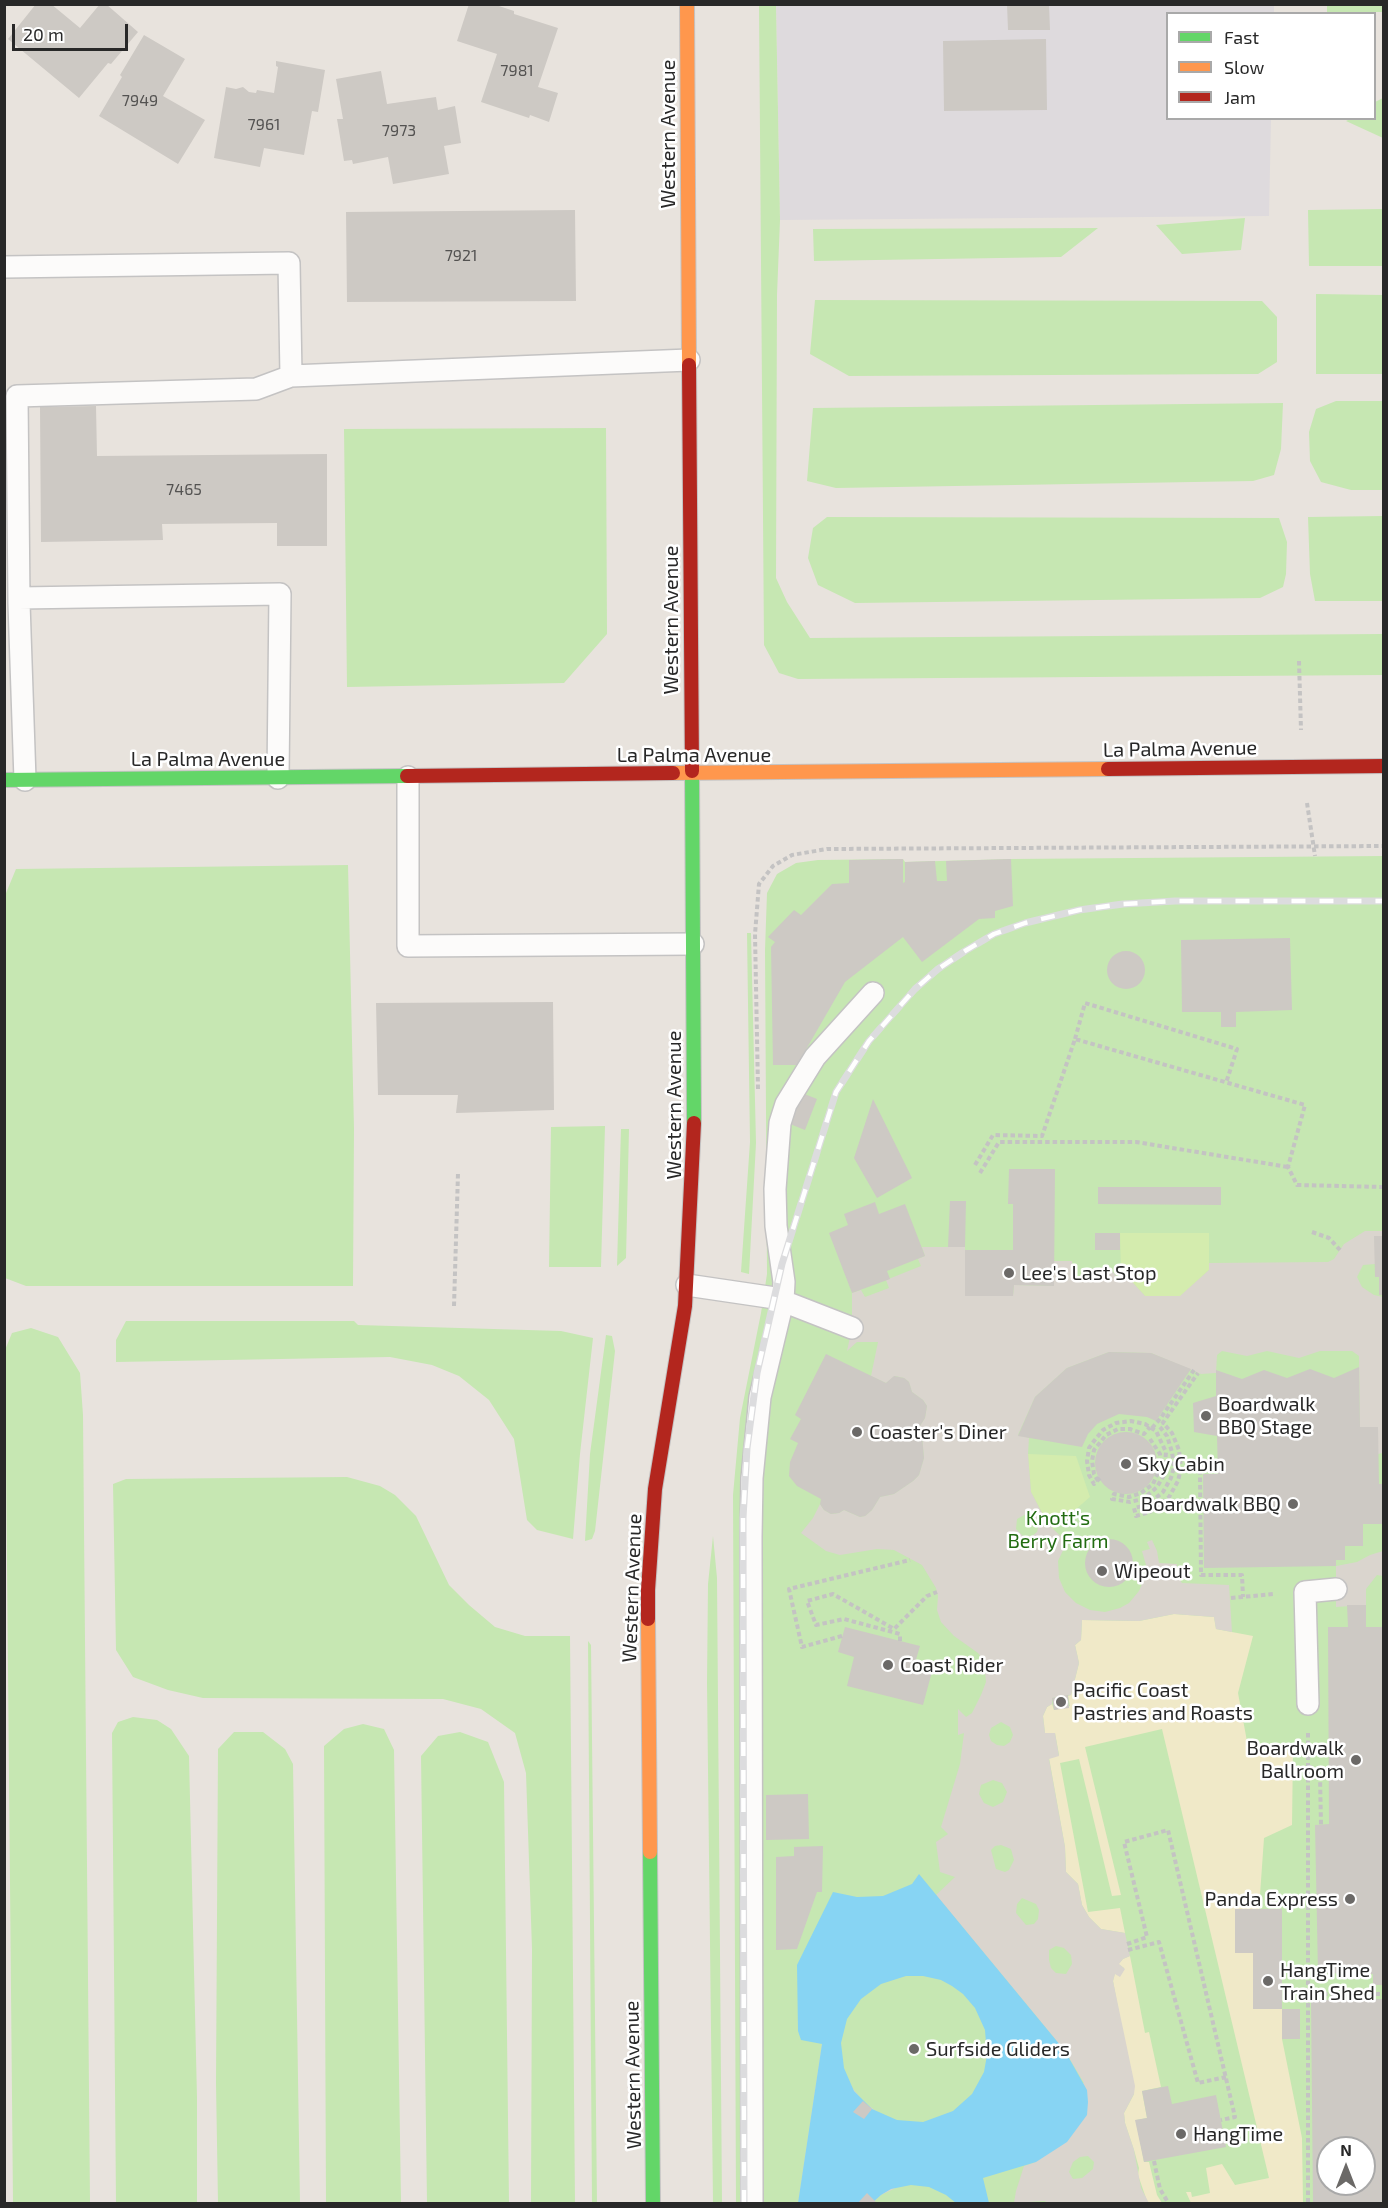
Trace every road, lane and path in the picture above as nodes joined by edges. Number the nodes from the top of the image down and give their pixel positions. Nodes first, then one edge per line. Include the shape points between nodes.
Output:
1 (687, 4) edge
2 (4, 267) edge
3 (689, 360) junction
4 (291, 376) junction
5 (19, 598) junction
6 (1299, 661) dead end
7 (1383, 766) edge
8 (1302, 767) junction
9 (691, 774) junction
10 (408, 777) junction
11 (278, 778) junction
12 (15, 780) edge
13 (1313, 846) junction
14 (1383, 846) edge
15 (1315, 855) dead end
16 (755, 934) dead end
17 (693, 944) junction
18 (873, 993) dead end
19 (1075, 1040) junction
20 (1226, 1083) junction
21 (975, 1165) dead end
22 (1288, 1167) junction
23 (458, 1173) dead end
24 (980, 1173) dead end
25 (1383, 1187) edge
26 (1312, 1232) dead end
27 (1340, 1250) dead end
28 (687, 1285) junction
29 (783, 1301) junction
30 (454, 1306) dead end
31 (852, 1328) dead end
32 (1163, 1423) junction
33 (1154, 1428) junction
34 (1148, 1441) dead end
35 (1202, 1472) dead end
36 (910, 1560) dead end
37 (1336, 1589) dead end
38 (1305, 1592) junction
39 (937, 1593) dead end
40 (1243, 1597) junction
41 (1231, 1598) dead end
42 (842, 1636) dead end
43 (900, 1641) dead end
44 (1308, 1704) joint
45 (1308, 1764) junction
46 (1321, 1825) dead end
47 (1127, 1944) dead end
48 (1128, 1950) dead end
49 (1308, 1994) junction
50 (1383, 1994) edge
51 (1226, 2077) junction
52 (1221, 2120) dead end
53 (1154, 2161) dead end
54 (653, 2204) edge
55 (752, 2204) edge
56 (1169, 2204) edge
57 (1308, 2204) edge

1 - 3 main road, Western Avenue
2 - 4 lane via 289,262
3 - 4 lane
3 - 9 main road, Western Avenue
4 - 5 lane via 256,389 17,396
5 - 11 lane via 280,594
5 - 12 lane
6 - 8 path
7 - 8 main road, La Palma Avenue
8 - 9 main road, La Palma Avenue
8 - 13 path
9 - 10 main road, La Palma Avenue
9 - 17 main road, Western Avenue
10 - 11 main road, La Palma Avenue
10 - 17 lane via 408,946
11 - 12 main road, La Palma Avenue
13 - 14 path
13 - 15 path
13 - 16 path via 827,849 792,855 773,866 759,884
17 - 28 main road, Western Avenue via 694,1150
18 - 29 lane via 815,1058 786,1104 780,1123 775,1189
19 - 20 path
19 - 20 path via 1085,1003 1237,1049
19 - 21 path via 1042,1136 993,1135
20 - 22 path via 1305,1105
22 - 24 path via 1136,1142 999,1142
22 - 25 path via 1298,1185
23 - 30 path
26 - 27 path via 1329,1238
28 - 29 lane
28 - 54 main road, Western Avenue via 655,1489 648,1590
29 - 31 lane
29 - 55 lane via 760,1397 752,1478
32 - 33 path
32 - 33 path via 1196,1371
32 - 33 path via 1179,1450 1178,1481 1169,1497 1150,1512 1136,1516 1134,1508 1147,1505 1163,1492 1174,1467 1167,1436
33 - 33 path via 1144,1434 1130,1428 1106,1435 1098,1443 1092,1461 1099,1479 1094,1484 1087,1461 1089,1448 1103,1430 1131,1421
33 - 34 path via 1166,1452 1164,1475 1157,1487 1143,1499 1112,1499 1114,1494 1129,1497 1141,1493 1153,1484 1161,1466 1160,1454
35 - 40 path via 1201,1575 1242,1575
36 - 42 path via 789,1589 802,1647
37 - 38 lane
38 - 40 path
38 - 44 lane
39 - 43 path via 927,1596 894,1629 833,1594 807,1602 816,1625 843,1619 900,1634
40 - 41 path
44 - 45 path
45 - 46 path via 1320,1776
45 - 49 path
47 - 51 path via 1147,1936 1124,1842 1168,1830
48 - 51 path via 1159,1942 1198,2083
49 - 50 path
49 - 57 path
51 - 52 path via 1235,2117
53 - 56 path via 1160,2189

